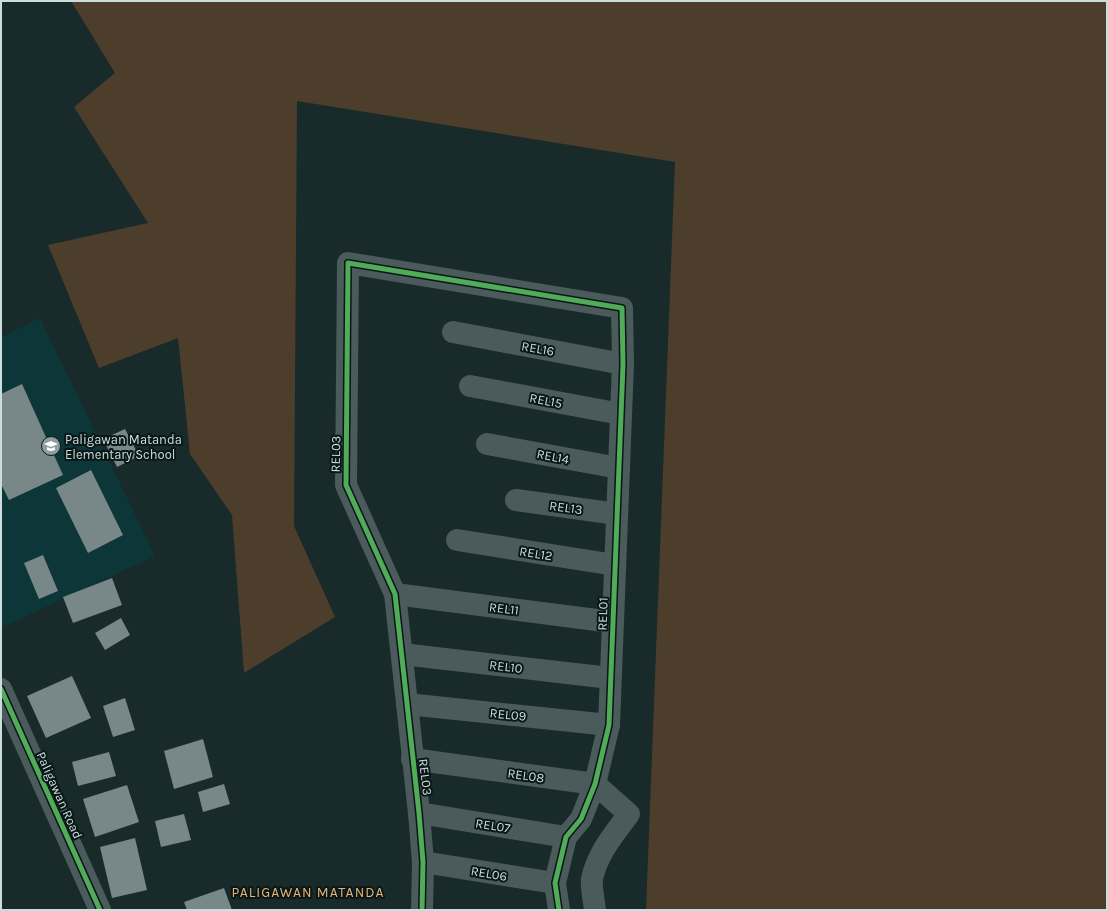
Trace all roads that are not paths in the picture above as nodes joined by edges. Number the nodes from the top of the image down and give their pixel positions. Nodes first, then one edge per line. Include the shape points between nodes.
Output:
1 (622, 308) joint
2 (454, 332) dead end
3 (623, 364) junction
4 (470, 386) dead end
5 (621, 414) junction
6 (487, 444) dead end
7 (619, 468) junction
8 (516, 500) dead end
9 (617, 514) junction
10 (457, 540) dead end
11 (615, 565) junction
12 (395, 594) junction
13 (612, 622) junction
14 (402, 654) junction
15 (610, 678) junction
16 (1, 689) edge
17 (407, 704) junction
18 (609, 725) junction
19 (412, 759) junction
20 (595, 784) junction
21 (419, 813) junction
22 (566, 837) junction
23 (422, 862) junction
24 (555, 883) junction
25 (100, 910) edge
26 (423, 910) edge
27 (558, 910) edge
28 (595, 910) edge

1 - 3 street, REL01
1 - 12 street, REL03 via 348,264 346,485
2 - 3 street, REL16
3 - 5 street, REL01
4 - 5 street, REL15
5 - 7 street, REL01
6 - 7 street, REL14
7 - 9 street, REL01
8 - 9 street, REL13
9 - 11 street, REL01
10 - 11 street, REL12
11 - 13 street, REL01
12 - 13 street, REL11
12 - 14 street, REL03
13 - 15 street, REL01
14 - 15 street, REL10
14 - 17 street, REL03
15 - 18 street, REL01
16 - 25 street, Paligawan Road
17 - 18 street, REL09
17 - 19 street, REL03
18 - 20 street, REL01
19 - 20 street, REL08
19 - 21 street, REL03
20 - 22 street, REL01 via 581,819
20 - 28 street via 629,814 608,842 596,866 592,880
21 - 22 street, REL07
21 - 23 street, REL03
22 - 24 street, REL01
23 - 24 street, REL06
23 - 26 street, REL03
24 - 27 street, REL01

